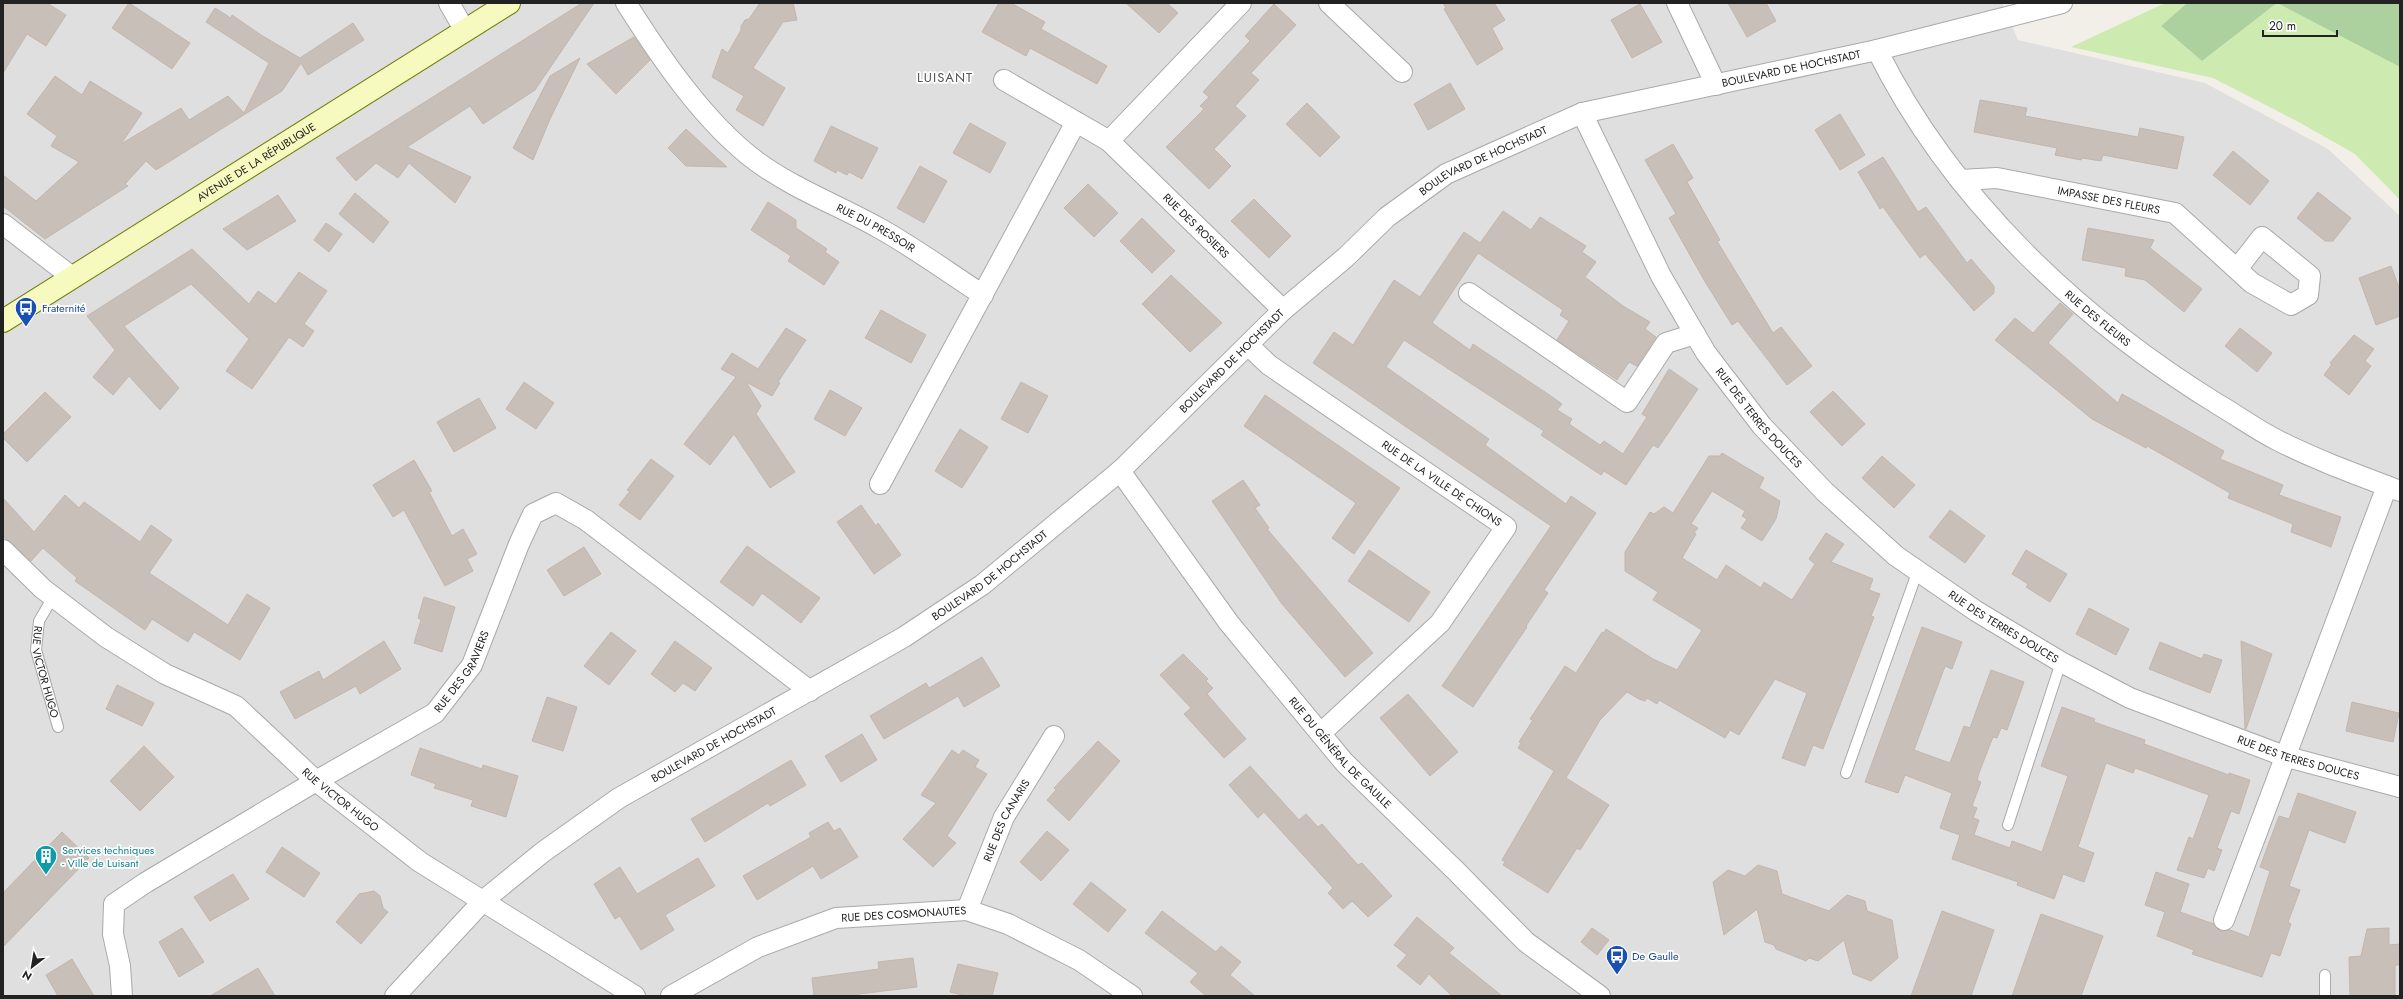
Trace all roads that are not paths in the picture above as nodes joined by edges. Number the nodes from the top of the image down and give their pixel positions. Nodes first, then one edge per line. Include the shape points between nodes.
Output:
1 (450, 3) edge
2 (509, 3) edge
3 (626, 3) edge
4 (1240, 3) edge
5 (1329, 3) edge
6 (1677, 3) edge
7 (2062, 3) edge
8 (465, 31) junction
9 (1877, 50) junction
10 (1402, 72) dead end
11 (1004, 80) dead end
12 (1716, 85) junction
13 (1582, 113) junction
14 (1076, 122) junction
15 (1109, 141) junction
16 (1960, 180) junction
17 (3, 224) edge
18 (2237, 269) dead end
19 (72, 277) junction
20 (1469, 293) dead end
21 (983, 295) junction
22 (1283, 310) junction
23 (3, 321) edge
24 (1695, 334) junction
25 (1249, 346) junction
26 (1120, 471) junction
27 (880, 484) dead end
28 (2394, 488) edge
29 (3, 550) edge
30 (1918, 570) junction
31 (54, 597) junction
32 (2061, 662) junction
33 (810, 691) junction
34 (58, 727) dead end
35 (1321, 733) junction
36 (1054, 736) dead end
37 (2286, 757) junction
38 (1846, 773) dead end
39 (316, 781) junction
40 (2400, 787) edge
41 (2008, 825) dead end
42 (484, 900) junction
43 (967, 910) junction
44 (2224, 920) dead end
45 (2325, 975) dead end
46 (122, 996) edge
47 (395, 996) edge
48 (635, 996) edge
49 (671, 996) edge
50 (1132, 996) edge
51 (1600, 996) edge
52 (2325, 996) edge

1 - 8 street
2 - 8 main road, AVENUE DE LA RÉPUBLIQUE
3 - 21 street, RUE DU PRESSOIR via 654,47 685,87 716,124 756,161 805,191 879,228
4 - 15 street
5 - 10 street
6 - 12 street
7 - 9 street, BOULEVARD DE HOCHSTADT
8 - 19 main road, AVENUE DE LA RÉPUBLIQUE
9 - 12 street, BOULEVARD DE HOCHSTADT
9 - 16 street, RUE DES FLEURS via 1895,87
11 - 14 street, RUE DES ROSIERS
12 - 13 street, BOULEVARD DE HOCHSTADT
13 - 22 street, BOULEVARD DE HOCHSTADT via 1446,174 1387,217 1346,257
13 - 24 street, RUE DES TERRES DOUCES via 1661,276
14 - 15 street, RUE DES ROSIERS
14 - 21 street
15 - 22 street, RUE DES ROSIERS
16 - 18 street, IMPASSE DES FLEURS via 1997,178 2175,213
16 - 28 street, RUE DES FLEURS via 2002,229 2052,279 2108,329 2145,356 2276,439 2349,472
17 - 19 street
19 - 23 main road, AVENUE DE LA RÉPUBLIQUE
20 - 24 street via 1627,402 1666,344
21 - 27 street
22 - 25 street, BOULEVARD DE HOCHSTADT
24 - 30 street, RUE DES TERRES DOUCES via 1706,353 1773,437 1825,492 1896,556
25 - 26 street, BOULEVARD DE HOCHSTADT
25 - 35 street, RUE DE LA VILLE DE CHIONS via 1269,365 1506,527 1440,623
26 - 33 street, BOULEVARD DE HOCHSTADT via 982,585 904,637
26 - 35 street, RUE DU GÉNÉRAL DE GAULLE via 1229,624
28 - 37 street
29 - 31 street, RUE VICTOR HUGO
30 - 32 street, RUE DES TERRES DOUCES via 1976,611
30 - 38 lane
31 - 34 lane, RUE VICTOR HUGO via 40,621 36,650
31 - 39 street, RUE VICTOR HUGO via 106,637 165,674 236,706
32 - 37 street, RUE DES TERRES DOUCES via 2130,698
32 - 41 lane
33 - 39 street, RUE DES GRAVIERS via 586,520 556,503 533,514 472,665 434,713
33 - 42 street, BOULEVARD DE HOCHSTADT via 619,798 543,852
35 - 51 street, RUE DU GÉNÉRAL DE GAULLE via 1344,762 1526,942
36 - 43 street, RUE DES CANARIS via 1004,817
37 - 40 street, RUE DES TERRES DOUCES
37 - 44 street
39 - 42 street, RUE VICTOR HUGO via 420,862
39 - 46 street, RUE DES GRAVIERS via 114,904 113,934 120,966
42 - 47 street, BOULEVARD DE HOCHSTADT
42 - 48 street, RUE VICTOR HUGO
43 - 49 street, RUE DES COSMONAUTES via 836,918 758,947
43 - 50 street, RUE DES COSMONAUTES via 1008,924 1079,960
45 - 52 lane

